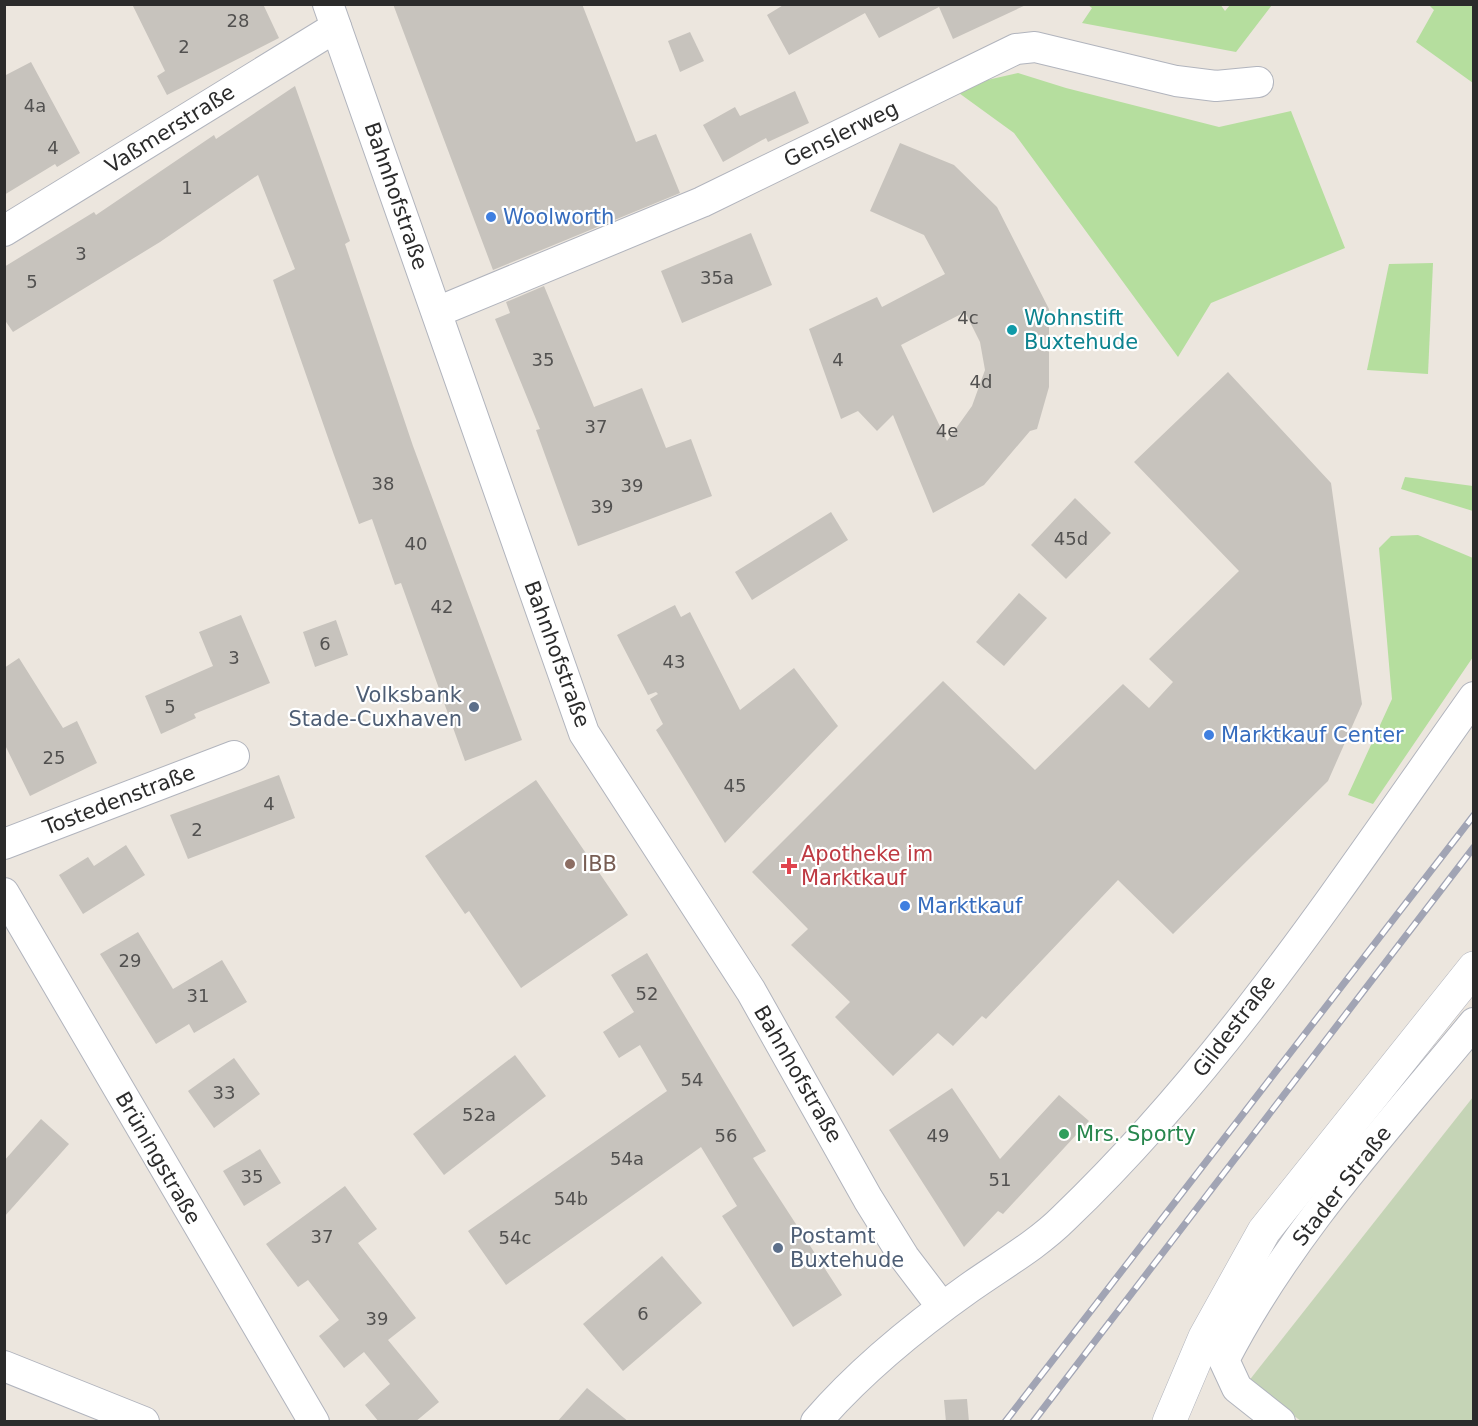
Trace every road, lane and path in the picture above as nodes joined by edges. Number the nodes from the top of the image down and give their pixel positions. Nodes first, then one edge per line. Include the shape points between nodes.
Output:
1 (332, 16) edge
2 (1258, 82) dead end
3 (4, 231) edge
4 (437, 312) junction
5 (1473, 697) edge
6 (234, 756) dead end
7 (4, 844) edge
8 (4, 893) edge
9 (1473, 968) edge
10 (1473, 1023) edge
11 (942, 1307) junction
12 (1209, 1363) junction
13 (4, 1366) edge
14 (144, 1422) edge
15 (314, 1422) edge
16 (816, 1422) edge
17 (1169, 1422) edge
18 (1184, 1422) edge
19 (1280, 1422) edge

1 - 3 street, Vaßmerstraße
1 - 4 street, Bahnhofstraße
2 - 4 street, Genslerweg via 1216,86 1176,81 1035,47 1016,49 702,202
4 - 11 street, Bahnhofstraße via 584,733 751,991 904,1257
5 - 11 street, Gildestraße via 1230,1034 1171,1107 1063,1220
6 - 7 street, Tostedenstraße
8 - 15 street, Brüningstraße
9 - 12 street via 1264,1231 1230,1289
10 - 12 street, Stader Straße via 1314,1218
11 - 16 street, Gildestraße via 838,1396
12 - 17 street
12 - 18 street
12 - 19 street
13 - 14 street

